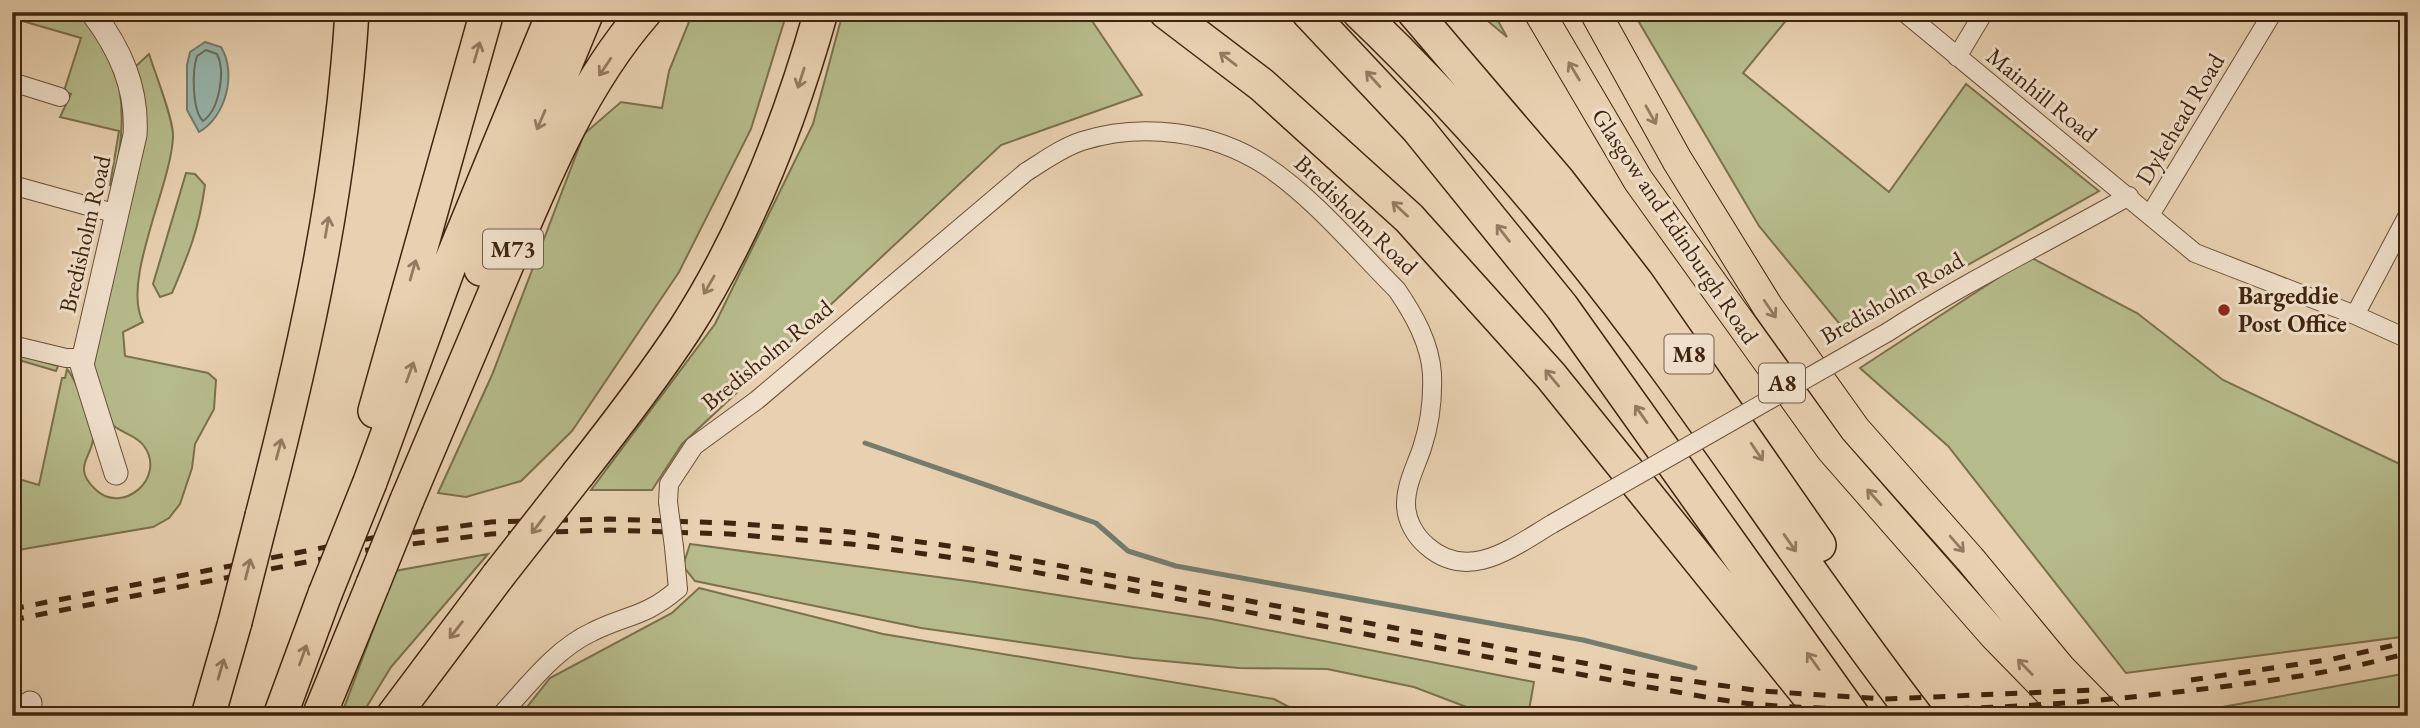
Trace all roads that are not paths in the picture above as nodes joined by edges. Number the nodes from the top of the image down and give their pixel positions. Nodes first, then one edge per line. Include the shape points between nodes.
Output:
1 (92, 12) edge
2 (352, 12) edge
3 (487, 12) edge
4 (554, 12) edge
5 (587, 12) edge
6 (645, 12) edge
7 (821, 12) edge
8 (1166, 12) edge
9 (1308, 12) edge
10 (1359, 12) edge
11 (1401, 12) edge
12 (1414, 12) edge
13 (1539, 12) edge
14 (1595, 12) edge
15 (1904, 12) edge
16 (1984, 12) edge
17 (2273, 12) edge
18 (1957, 57) junction
19 (12, 82) edge
20 (60, 97) dead end
21 (12, 186) edge
22 (2129, 196) junction
23 (117, 214) junction
24 (2150, 215) junction
25 (2408, 215) edge
26 (2356, 315) junction
27 (2408, 339) edge
28 (12, 345) edge
29 (83, 358) junction
30 (1611, 450) junction
31 (1737, 467) junction
32 (116, 473) dead end
33 (381, 491) junction
34 (208, 716) edge
35 (280, 716) edge
36 (317, 716) edge
37 (393, 716) edge
38 (500, 716) edge
39 (1806, 716) edge
40 (1825, 716) edge
41 (1853, 716) edge
42 (1916, 716) edge
43 (1938, 716) edge
44 (2073, 716) edge
45 (2108, 716) edge

1 - 23 street, Bredisholm Road via 123,62 136,115
34 -> 2 highway, bridge via 319,282 342,132
33 -> 3 highway, M73
33 -> 4 highway, M73 via 448,269
5 -> 33 highway, M73
6 -> 33 highway, M73 via 602,71 560,147
7 -> 37 highway, bridge via 793,103 725,258 686,326 644,389
30 -> 8 highway via 1409,218 1262,85
41 -> 9 highway via 1562,307 1418,130
10 - 31 highway, M8 via 1399,50 1590,268
11 - 31 highway, M8 via 1602,261
12 -> 43 highway, M8 via 1559,182 1676,336
44 -> 13 highway, Glasgow and Edinburgh Road / A8 via 1994,635 1831,449 1639,180
14 -> 45 highway, Glasgow and Edinburgh Road / A8 via 1677,160 1754,284 1855,429
15 - 18 street, Mainhill Road
16 - 18 street
17 - 24 street, Dykehead Road
18 - 22 street, Mainhill Road
19 - 20 street
21 - 23 street
22 - 24 street, Mainhill Road
22 - 38 street, Bredisholm Road, bridge via 2025,256 1954,289 1888,332 1489,561 1474,563 1446,558 1422,542 1410,523 1406,504 1429,423 1432,375 1424,338 1398,290 1267,166 1220,142 1143,131 1083,141 1026,172 757,400 694,446 669,484 678,589 645,614 591,632 570,646
23 - 29 street, Bredisholm Road
24 - 26 street, Mainhill Road via 2201,257
25 - 26 street
26 - 27 street, Mainhill Road
28 - 29 street
29 - 32 street, Bredisholm Road via 83,373
30 - 39 highway
30 - 40 highway
31 -> 42 highway, M8
35 -> 33 highway, M73, bridge via 325,594
33 - 36 highway, M73 via 366,584

